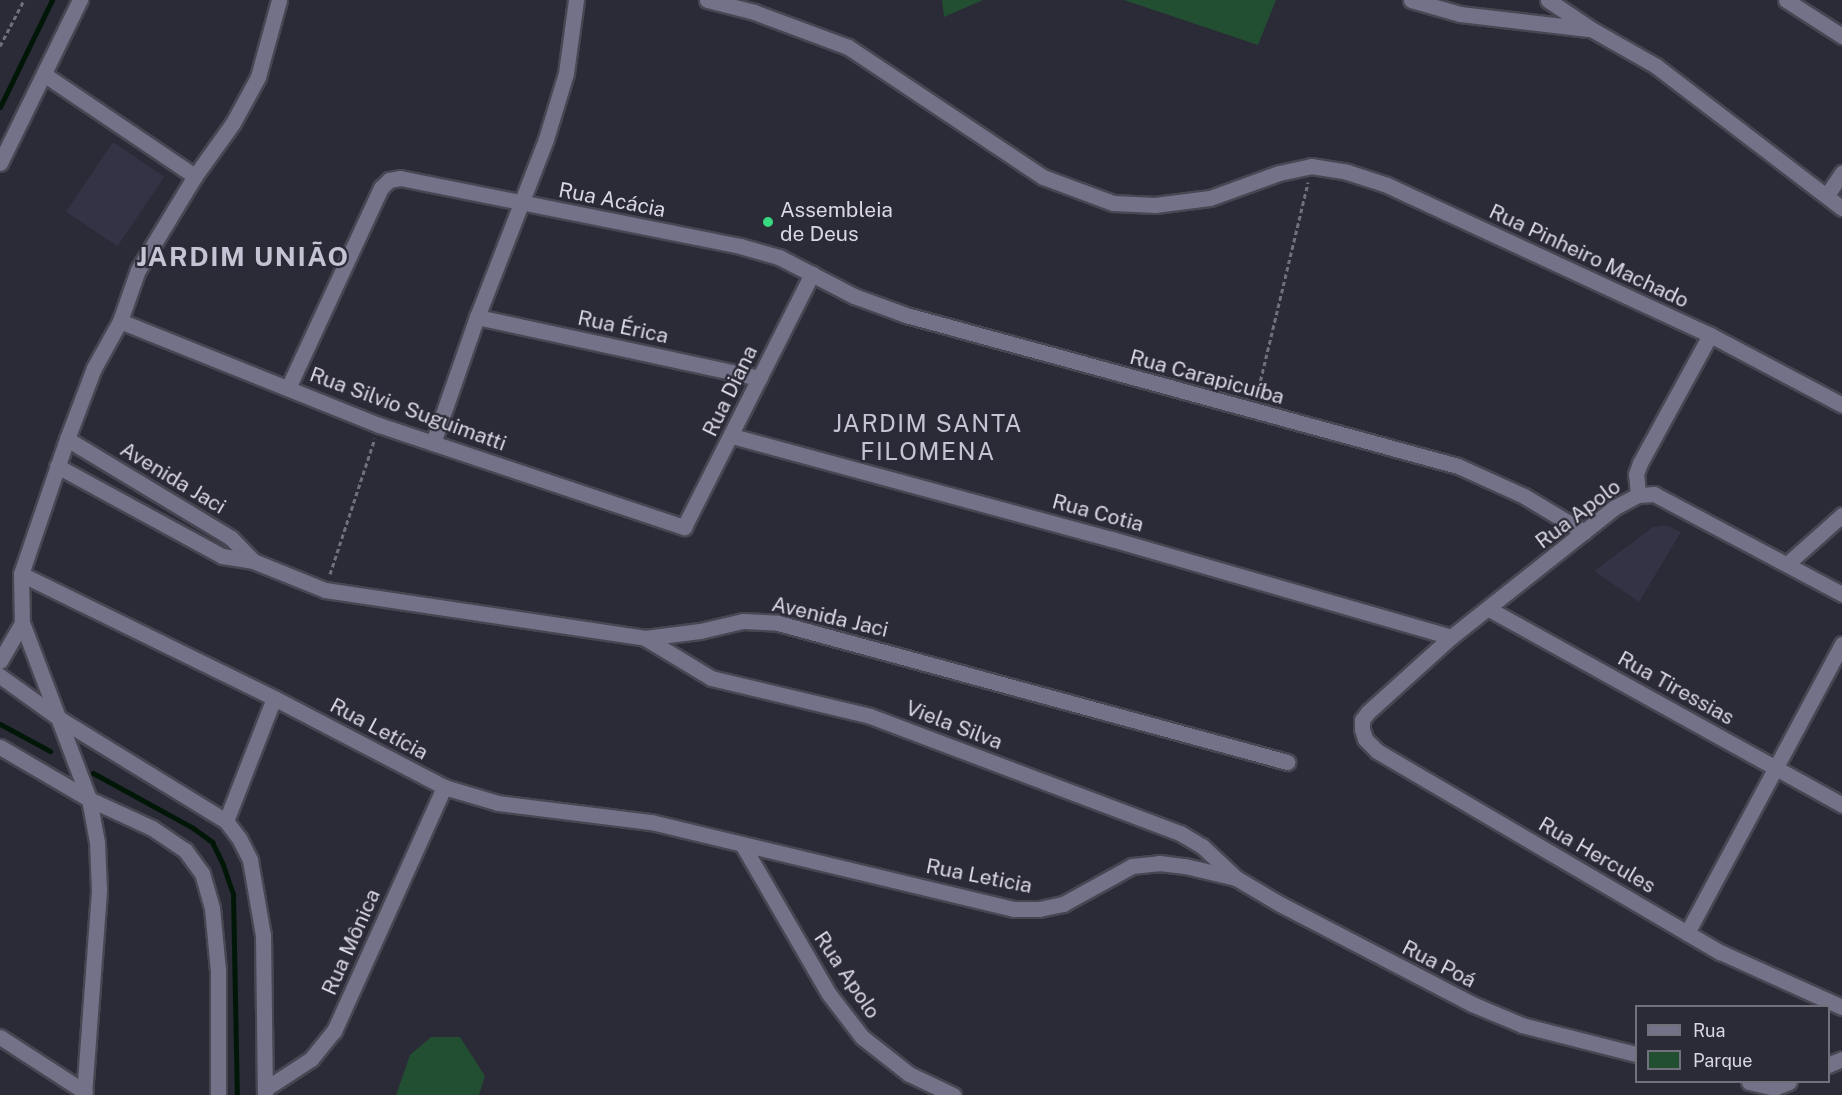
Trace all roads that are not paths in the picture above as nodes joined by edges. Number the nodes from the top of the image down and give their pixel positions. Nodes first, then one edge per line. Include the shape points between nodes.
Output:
1 (80, 0) edge
2 (279, 0) edge
3 (576, 0) edge
4 (707, 0) edge
5 (1411, 0) edge
6 (1548, 0) edge
7 (1786, 0) edge
8 (1591, 29) junction
9 (1842, 36) edge
10 (45, 75) junction
11 (0, 163) edge
12 (1842, 173) edge
13 (195, 176) junction
14 (1827, 195) junction
15 (521, 204) junction
16 (1842, 207) edge
17 (812, 274) junction
18 (477, 317) junction
19 (120, 321) junction
20 (1710, 335) junction
21 (759, 378) junction
22 (288, 388) junction
23 (1842, 405) edge
24 (732, 436) junction
25 (67, 439) junction
26 (433, 443) junction
27 (57, 466) junction
28 (1638, 495) junction
29 (1842, 515) edge
30 (686, 526) joint
31 (1584, 532) junction
32 (253, 561) junction
33 (1787, 564) junction
34 (21, 574) junction
35 (1842, 594) edge
36 (1489, 609) junction
37 (22, 622) junction
38 (1451, 637) junction
39 (645, 638) junction
40 (1842, 644) edge
41 (0, 661) edge
42 (0, 676) edge
43 (274, 698) junction
44 (1368, 712) joint
45 (60, 719) junction
46 (0, 747) edge
47 (1287, 762) dead end
48 (1776, 768) junction
49 (444, 787) junction
50 (89, 799) junction
51 (1842, 805) edge
52 (226, 821) junction
53 (742, 844) junction
54 (1236, 878) junction
55 (1687, 933) junction
56 (1842, 1007) edge
57 (0, 1037) edge
58 (1635, 1054) edge
59 (1753, 1083) edge
60 (1786, 1083) edge
61 (265, 1092) edge
62 (84, 1094) edge
63 (218, 1095) edge
64 (953, 1095) edge

1 - 10 street
2 - 13 street via 258,77 233,123
3 - 15 street via 566,73
4 - 20 street, Rua Pinheiro Machado via 754,12 848,46 1043,177 1113,203 1155,205 1210,198 1311,166 1347,171
5 - 8 street via 1460,14
6 - 8 street
7 - 9 street
8 - 14 street via 1656,66
10 - 11 street
10 - 13 street
12 - 14 street
13 - 19 street via 138,270
14 - 16 street
15 - 17 street, Rua Acácia via 740,246
15 - 18 street
15 - 22 street, Rua Acácia via 400,178 388,180
17 - 21 street, Rua Diana
17 - 31 street, Rua Carapicuíba via 854,296 906,315 1458,466 1524,496
18 - 21 street, Rua Érica
18 - 26 street
19 - 22 street, Rua Silvio Suguimatti
19 - 25 street via 94,368
20 - 23 street, Rua Pinheiro Machado
20 - 28 street via 1640,463 1636,474
21 - 24 street, Rua Diana
22 - 26 street, Rua Silvio Suguimatti
24 - 30 street, Rua Diana
24 - 38 street, Rua Cotia via 1112,538
25 - 27 street
25 - 32 street, Avenida Jaci via 231,538
26 - 30 street, Rua Silvio Suguimatti
27 - 32 street, Avenida Jaci via 222,556
27 - 34 street
28 - 31 street, Rua Apolo
28 - 33 street, Rua Apolo via 1654,494
29 - 33 street
31 - 36 street, Rua Apolo
32 - 39 street, Avenida Jaci via 325,590
33 - 35 street, Rua Apolo
34 - 37 street
34 - 43 street, Rua Letícia
36 - 38 street, Rua Apolo
36 - 48 street, Rua Tiressias
37 - 41 street
37 - 45 street
38 - 44 street, Rua Apolo
39 - 47 street, Avenida Jaci via 742,621 778,622
39 - 54 street, Viela Silva via 711,678 870,716 1179,833 1202,846
40 - 48 street
42 - 45 street
43 - 49 street, Rua Letícia
43 - 52 street
44 - 55 street, Rua Hercules via 1362,729 1365,739 1377,751
45 - 50 street
45 - 52 street
46 - 50 street
48 - 51 street, Rua Tiressias
48 - 55 street
49 - 53 street, Rua Letícia via 498,803 651,822
49 - 61 street, Rua Mônica via 334,1031 311,1059
50 - 62 street via 97,842 99,890
50 - 63 street via 152,828 185,850 202,873 212,908 218,970
52 - 61 street via 250,860 257,889 263,935
53 - 54 street, Rua Leticia via 1014,909 1063,904 1132,866 1159,863
53 - 64 street, Rua Apolo via 829,994 862,1037 909,1074
54 - 58 street, Rua Poá via 1330,932 1472,1004 1522,1025
55 - 56 street, Rua Hercules
57 - 62 street
59 - 60 street via 1774,1088

